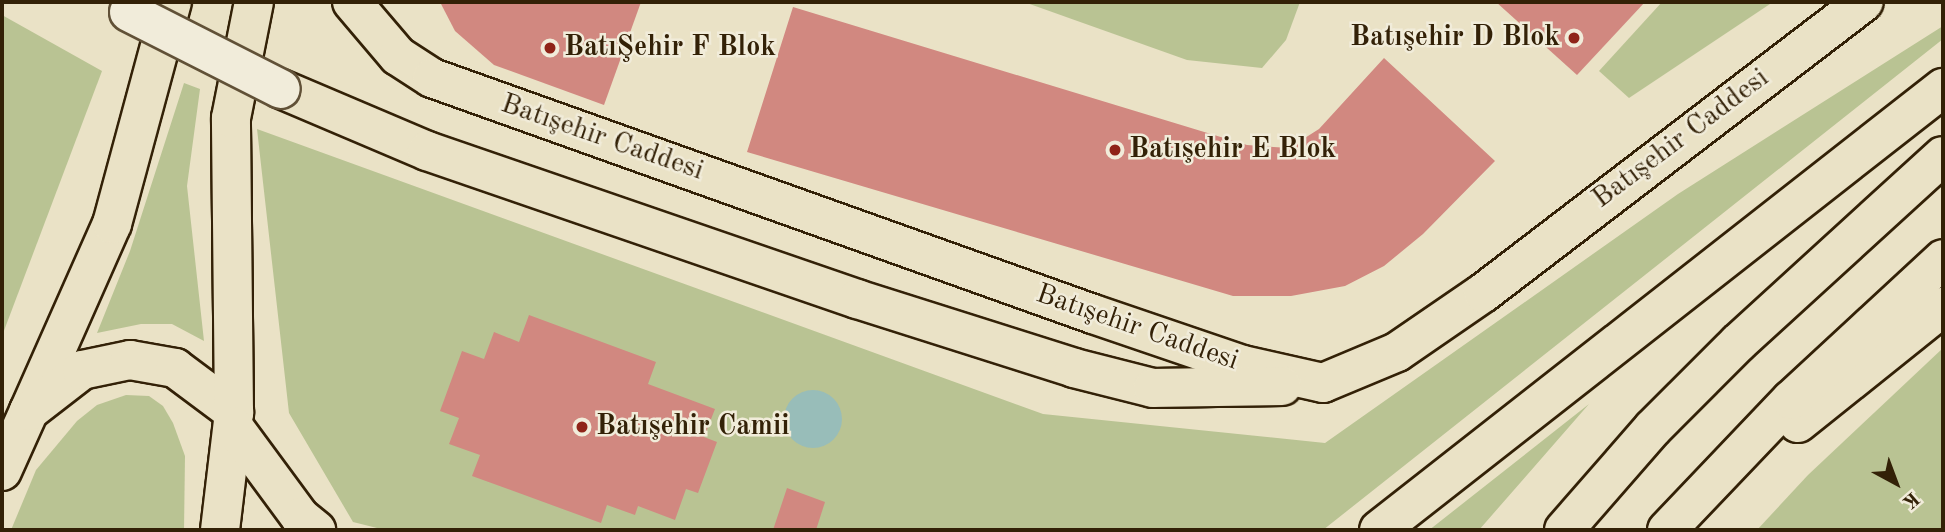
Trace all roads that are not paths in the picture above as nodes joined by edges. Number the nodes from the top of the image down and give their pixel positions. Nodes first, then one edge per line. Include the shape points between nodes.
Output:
1 (172, 2) edge
2 (254, 2) edge
3 (352, 2) edge
4 (1864, 2) edge
5 (120, 7) edge
6 (1943, 88) edge
7 (281, 89) joint
8 (1943, 156) edge
9 (1943, 259) edge
10 (1943, 307) edge
11 (1323, 383) junction
12 (29, 411) junction
13 (234, 419) junction
14 (2, 471) edge
15 (1670, 527) edge
16 (220, 530) edge
17 (316, 530) edge
18 (1380, 530) edge
19 (1564, 530) edge

1 - 12 main road via 112,224
2 - 13 main road via 231,118
3 - 11 main road, Batışehir Caddesi via 398,55 432,78 1105,318 1243,365
4 - 11 main road, Batışehir Caddesi via 1483,293 1397,352
5 - 7 street, bridge
6 - 18 main road
7 - 11 main road via 427,151 857,299 1074,368 1153,388
8 - 19 main road via 1832,253 1691,390
9 - 15 main road via 1791,400
10 - 15 main road
12 - 13 main road via 82,370 130,360 175,368
12 - 14 main road
13 - 16 main road
13 - 17 main road via 299,517

